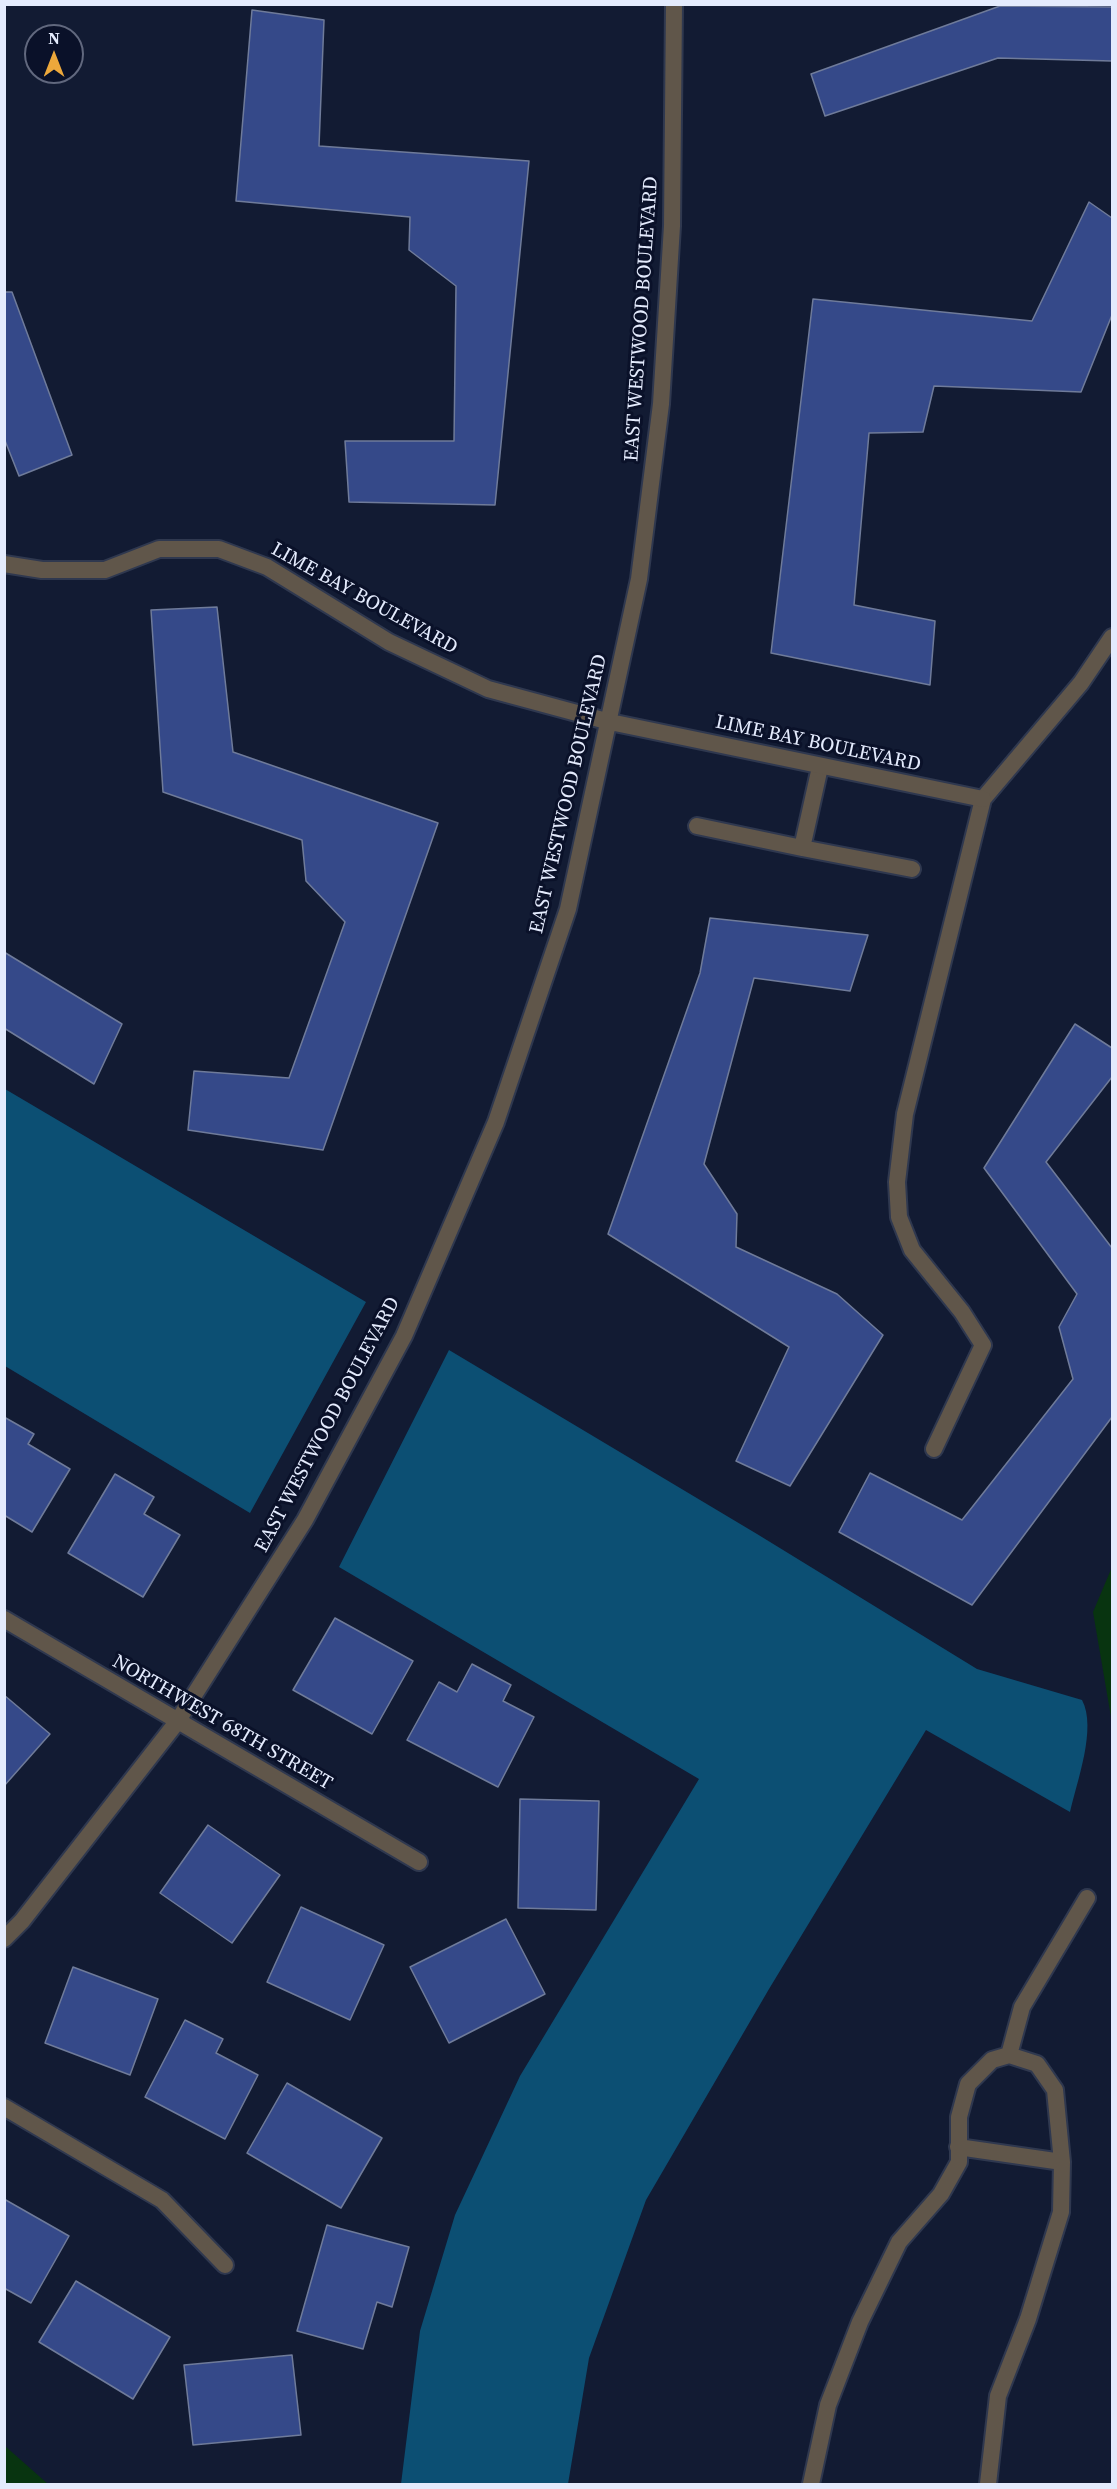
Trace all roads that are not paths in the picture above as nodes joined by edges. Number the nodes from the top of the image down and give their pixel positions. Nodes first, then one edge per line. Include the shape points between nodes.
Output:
1 (674, 4) edge
2 (4, 564) edge
3 (1113, 637) edge
4 (610, 722) junction
5 (820, 767) junction
6 (983, 799) junction
7 (697, 825) dead end
8 (802, 848) junction
9 (912, 869) dead end
10 (934, 1449) dead end
11 (4, 1620) edge
12 (177, 1722) junction
13 (418, 1862) dead end
14 (1087, 1898) dead end
15 (4, 1939) edge
16 (1010, 2055) junction
17 (4, 2107) edge
18 (958, 2147) junction
19 (1062, 2162) junction
20 (225, 2265) dead end
21 (811, 2484) edge
22 (988, 2484) edge

1 - 4 street, EAST WESTWOOD BOULEVARD via 672,226 661,404 639,579
2 - 4 street, LIME BAY BOULEVARD via 42,570 105,570 159,549 219,549 267,567 389,642 488,689
3 - 6 street via 1081,683
4 - 5 street, LIME BAY BOULEVARD
4 - 12 street, EAST WESTWOOD BOULEVARD via 568,909 496,1122 409,1326 305,1520
5 - 6 street, LIME BAY BOULEVARD
5 - 8 street
6 - 10 street via 905,1114 897,1182 899,1217 912,1250 983,1345
7 - 8 street
8 - 9 street
11 - 12 street, NORTHWEST 68TH STREET
12 - 13 street, NORTHWEST 68TH STREET
12 - 15 street, EAST WESTWOOD BOULEVARD
14 - 16 street via 1022,2007
16 - 18 street via 992,2060 968,2085 959,2117
16 - 19 street via 1037,2064 1054,2090
17 - 20 street via 162,2200
18 - 19 street
18 - 21 street via 959,2162 941,2194 899,2242 860,2322 828,2405
19 - 22 street via 1061,2212 1028,2319 998,2396

